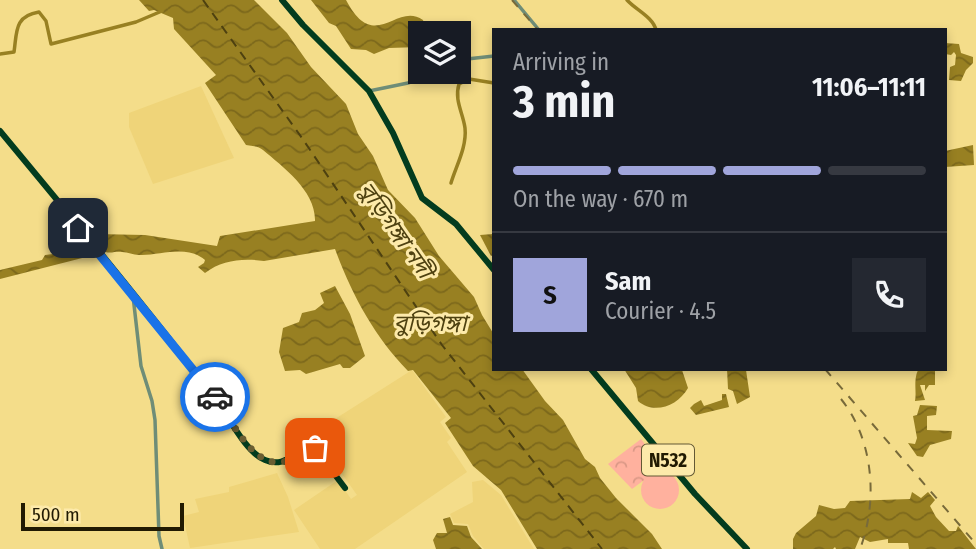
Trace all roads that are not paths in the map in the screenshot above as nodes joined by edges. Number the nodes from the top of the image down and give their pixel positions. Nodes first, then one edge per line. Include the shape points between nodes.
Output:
1 (282, 0) edge
2 (514, 0) edge
3 (537, 28) edge
4 (492, 55) edge
5 (471, 59) edge
6 (408, 83) edge
7 (369, 91) junction
8 (0, 131) edge
9 (492, 268) edge
10 (133, 294) junction
11 (593, 371) edge
12 (281, 462) junction
13 (162, 549) edge
14 (747, 549) edge

1 - 7 highway
2 - 3 street
4 - 5 street
6 - 7 street
7 - 9 highway via 425,201 456,224
8 - 10 highway
10 - 12 highway via 251,448 265,460
10 - 13 street via 141,366 155,420
11 - 14 highway, N532
12 - 12 highway via 307,446 316,445 347,486 314,447

